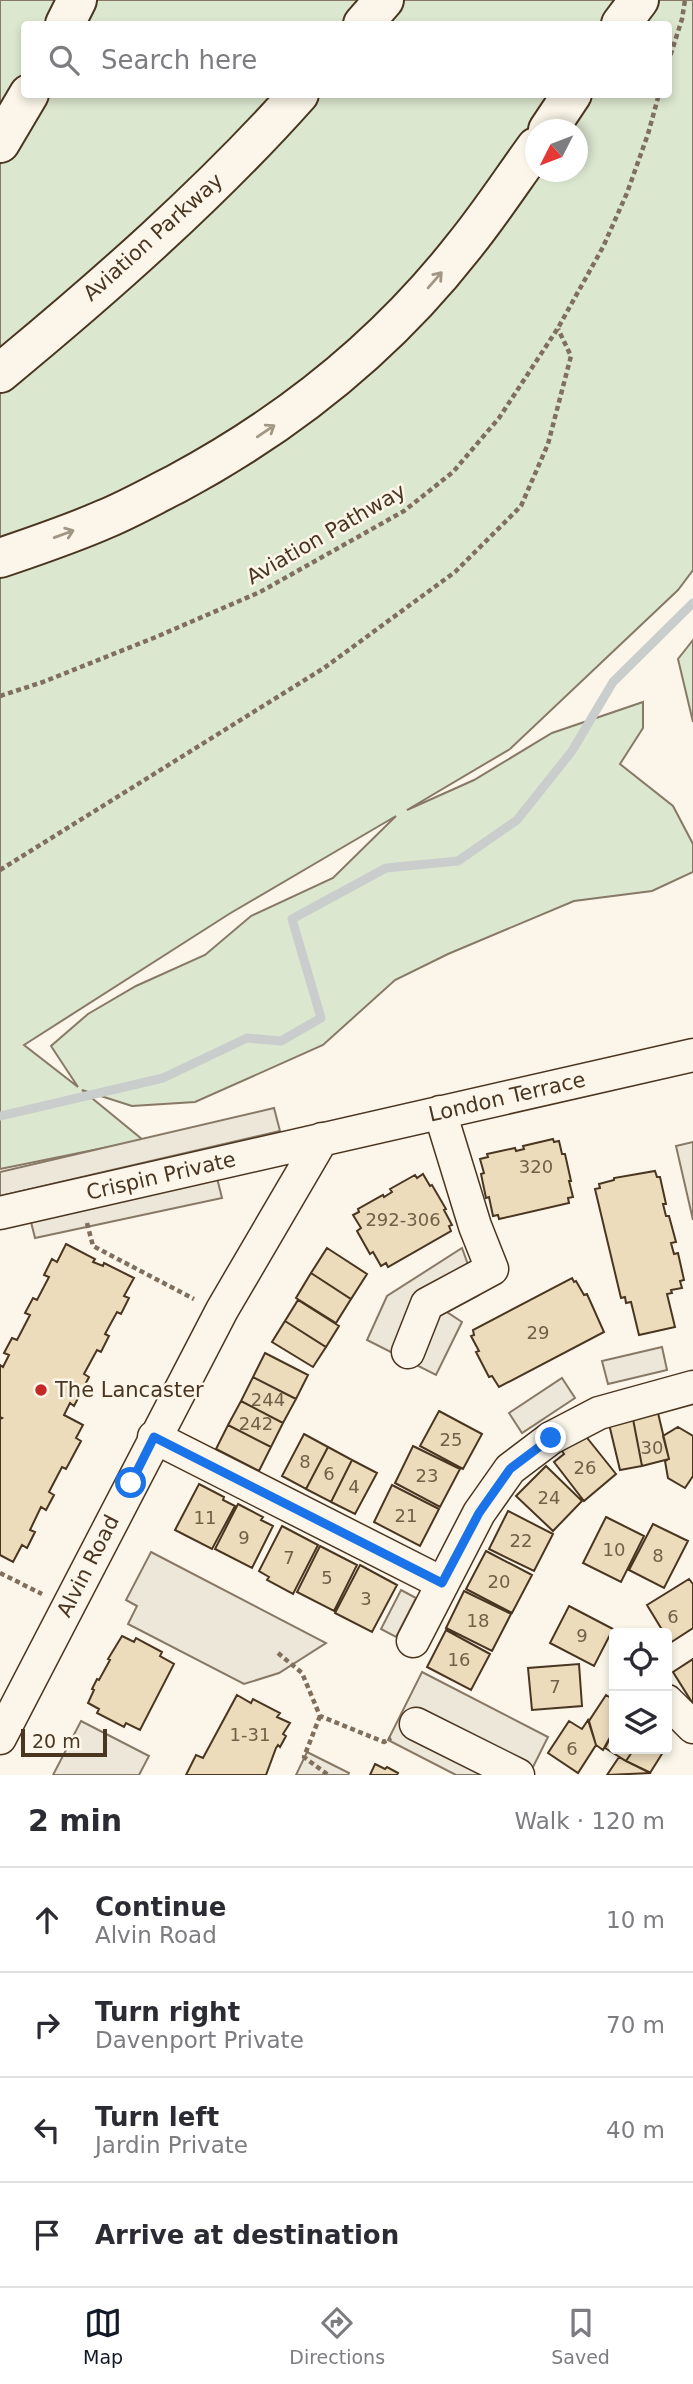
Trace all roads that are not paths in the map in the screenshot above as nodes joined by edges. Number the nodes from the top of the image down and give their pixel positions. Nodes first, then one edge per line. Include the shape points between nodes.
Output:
1 (77, 0) edge
2 (384, 0) edge
3 (639, 0) edge
4 (66, 21) edge
5 (366, 21) edge
6 (623, 21) edge
7 (27, 98) edge
8 (295, 98) edge
9 (569, 98) edge
10 (555, 119) edge
11 (0, 144) edge
12 (525, 162) edge
13 (0, 373) edge
14 (0, 558) edge
15 (692, 1057) edge
16 (440, 1112) junction
17 (322, 1139) junction
18 (0, 1213) edge
19 (408, 1352) dead end
20 (693, 1387) edge
21 (154, 1437) junction
22 (442, 1583) junction
23 (413, 1641) dead end
24 (672, 1706) edge
25 (416, 1724) road end
26 (693, 1727) edge
27 (0, 1738) edge
28 (518, 1775) edge

1 - 4 main road
2 - 5 main road
3 - 6 main road
7 - 11 main road
8 - 13 main road, Aviation Parkway via 199,197
9 - 10 main road
14 -> 12 main road via 139,503 239,449 302,405 363,355 414,304 464,247
15 - 16 street, London Terrace
16 - 17 street, London Terrace
16 - 19 street via 492,1269 427,1304
17 - 18 street, Crispin Private
17 - 21 street, Alvin Road
20 - 22 street via 599,1413 551,1438 510,1469 479,1513
21 - 22 street
21 - 27 street, Alvin Road
22 - 23 street
24 - 26 street
25 - 28 street

